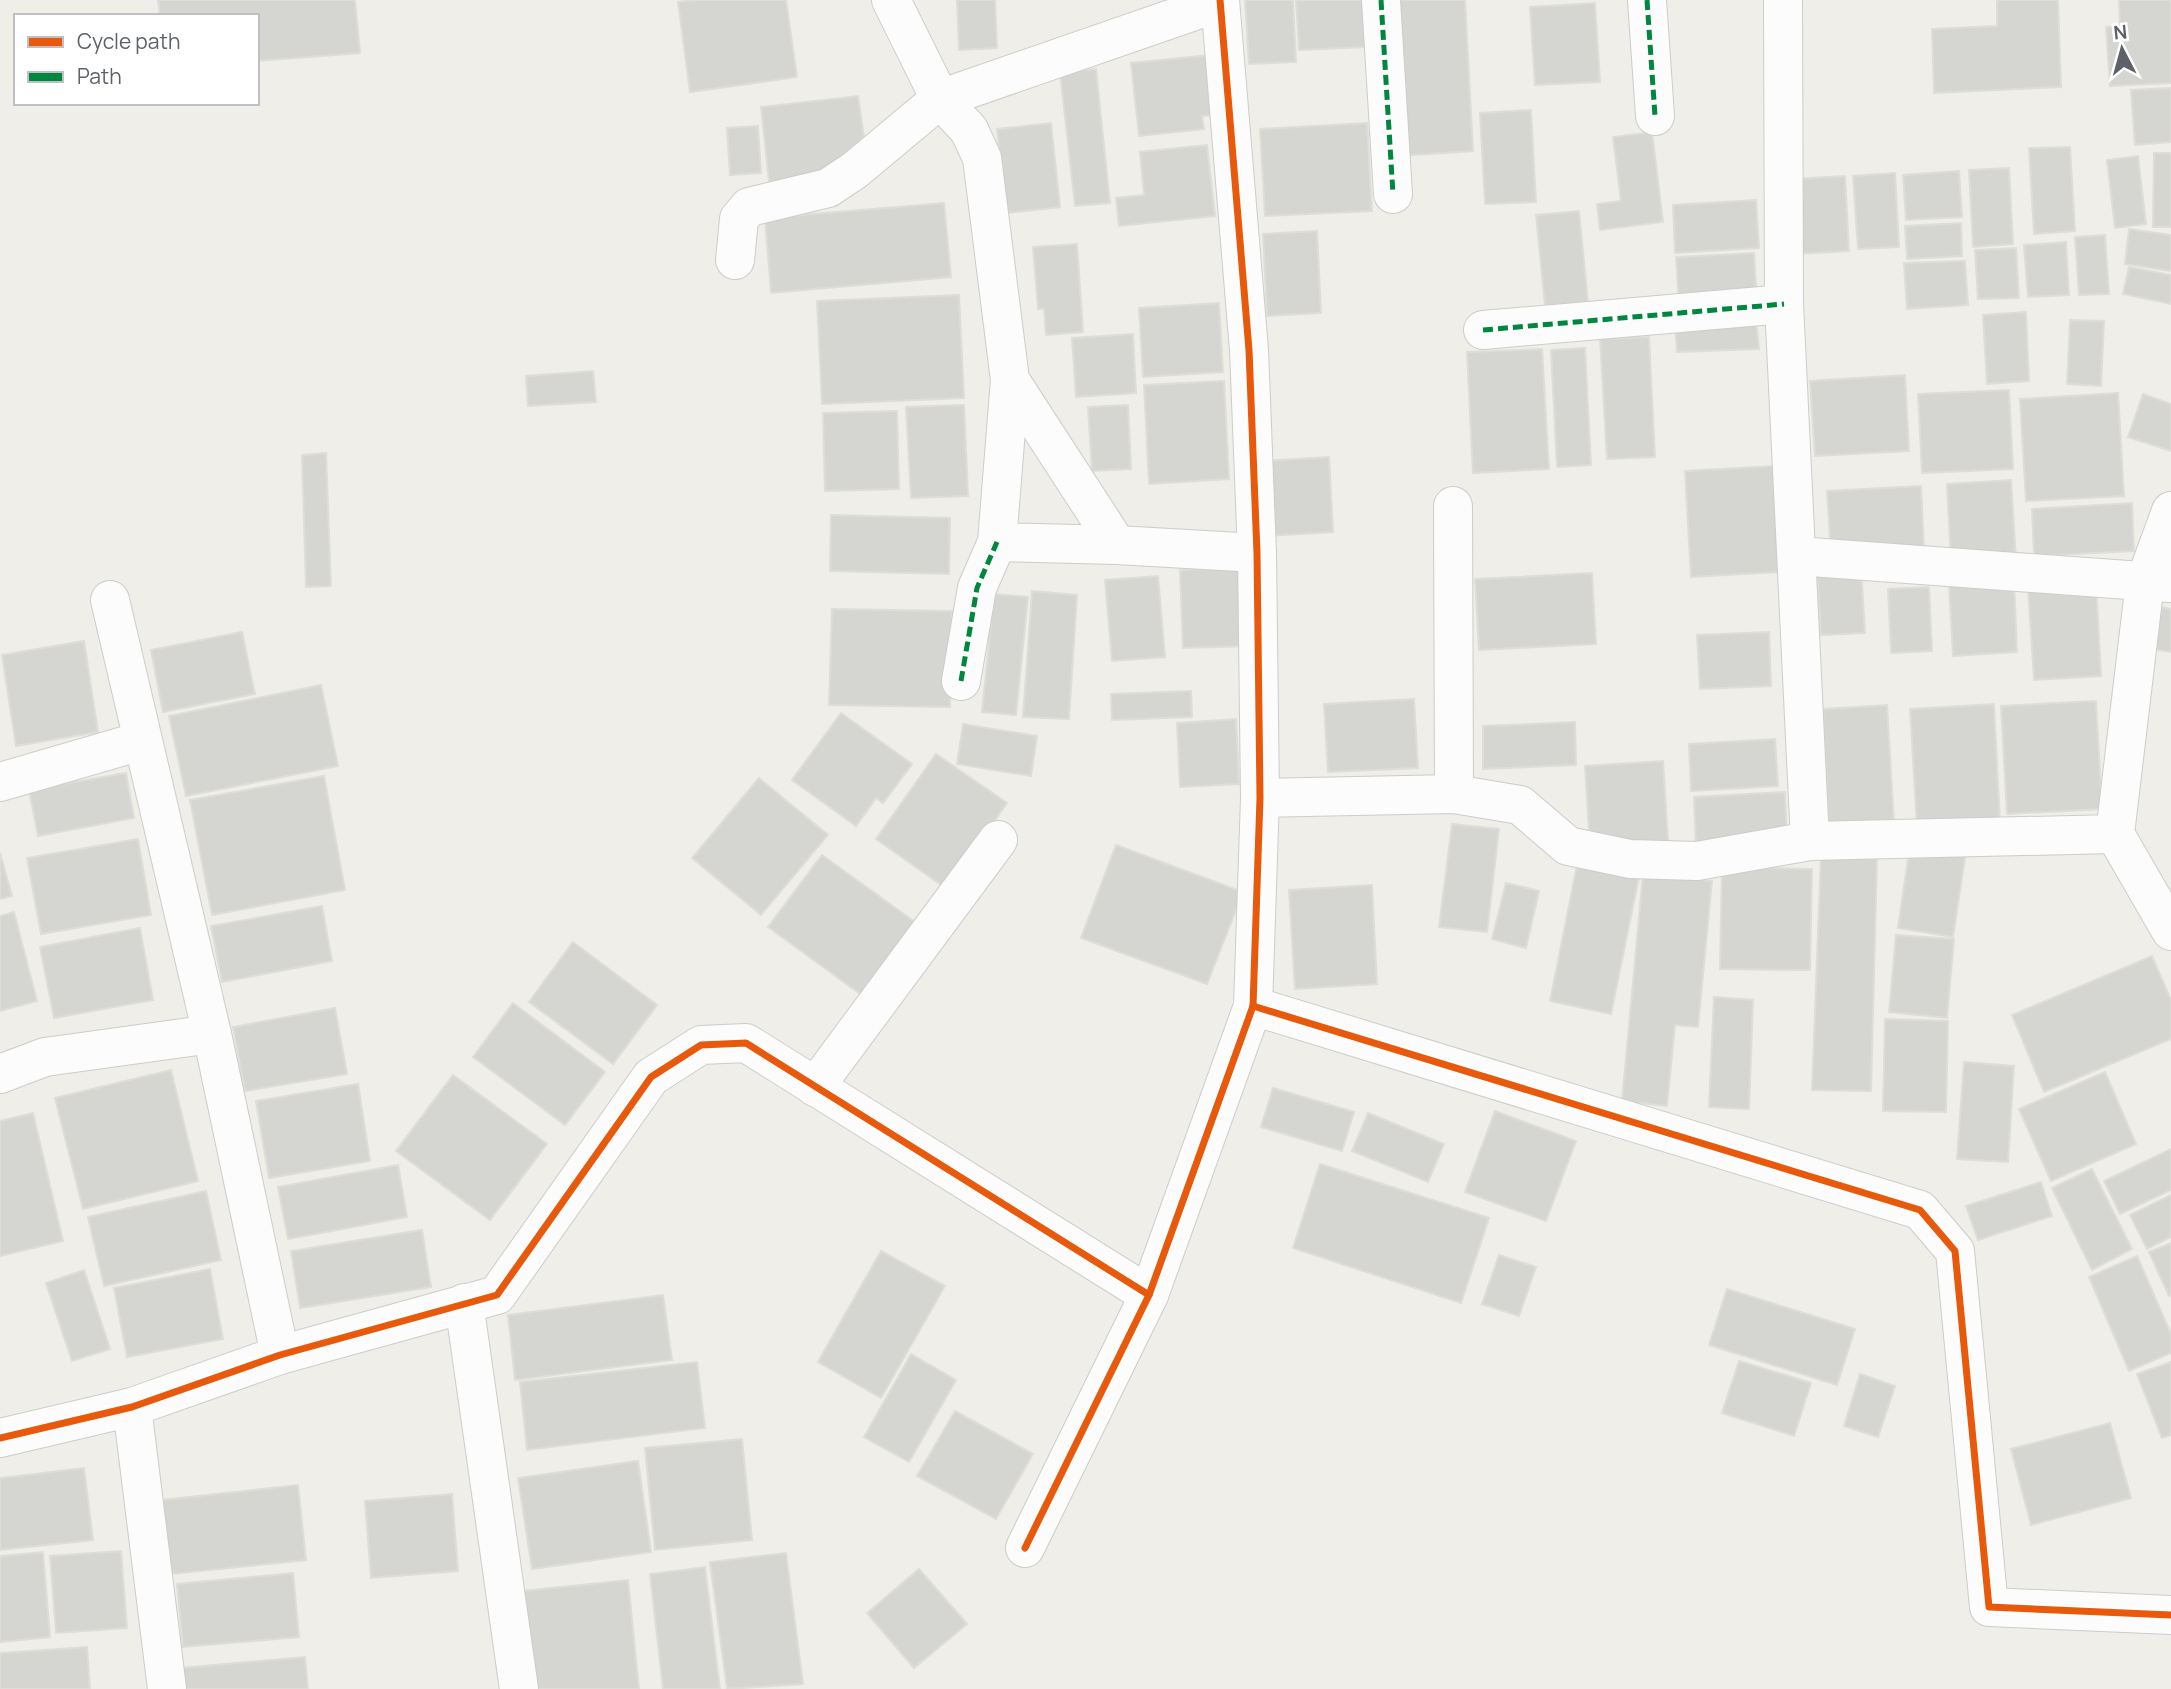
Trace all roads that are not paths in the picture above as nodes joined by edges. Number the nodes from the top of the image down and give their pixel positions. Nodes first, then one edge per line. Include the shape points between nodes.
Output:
1 (891, 0) edge
2 (1381, 0) edge
3 (1647, 0) edge
4 (1783, 0) edge
5 (1220, 1) edge
6 (940, 99) junction
7 (1655, 117) dead end
8 (1393, 194) dead end
9 (735, 260) dead end
10 (1783, 304) junction
11 (1483, 330) dead end
12 (1010, 380) junction
13 (1453, 506) dead end
14 (2171, 511) edge
15 (997, 542) junction
16 (1117, 545) junction
17 (1257, 553) junction
18 (1797, 556) junction
19 (2158, 583) edge
20 (110, 600) dead end
21 (961, 681) dead end
22 (141, 741) junction
23 (0, 782) edge
24 (1454, 794) junction
25 (1260, 798) junction
26 (2115, 834) junction
27 (998, 840) dead end
28 (1810, 841) junction
29 (2171, 931) edge
30 (1253, 1006) junction
31 (212, 1034) junction
32 (0, 1074) edge
33 (815, 1087) junction
34 (1149, 1295) junction
35 (464, 1303) junction
36 (280, 1355) junction
37 (132, 1407) junction
38 (0, 1438) edge
39 (1025, 1548) dead end
40 (2171, 1615) edge
41 (167, 1689) edge
42 (519, 1689) edge

1 - 6 street
2 - 8 street
3 - 7 street
4 - 10 street
5 - 6 street
5 - 17 street via 1249,350
6 - 9 street via 828,188 749,207 739,219
6 - 12 street via 969,130 982,158
10 - 11 street
10 - 18 street
12 - 15 street
12 - 16 street
13 - 24 street
14 - 19 street
15 - 16 street
15 - 21 street via 976,588
16 - 17 street
17 - 25 street
18 - 19 street
18 - 28 street
19 - 26 street
20 - 22 street
22 - 23 street
22 - 31 street
24 - 25 street
24 - 28 street via 1520,806 1568,846 1630,859 1697,861
25 - 30 street
26 - 28 street
26 - 29 street
27 - 33 street
30 - 34 street
30 - 40 street via 1920,1210 1955,1251 1989,1607
31 - 32 street via 46,1057
31 - 36 street
33 - 34 street
33 - 35 street via 746,1043 701,1045 651,1077 497,1295
34 - 39 street
35 - 36 street
35 - 42 street
36 - 37 street
37 - 38 street
37 - 41 street

